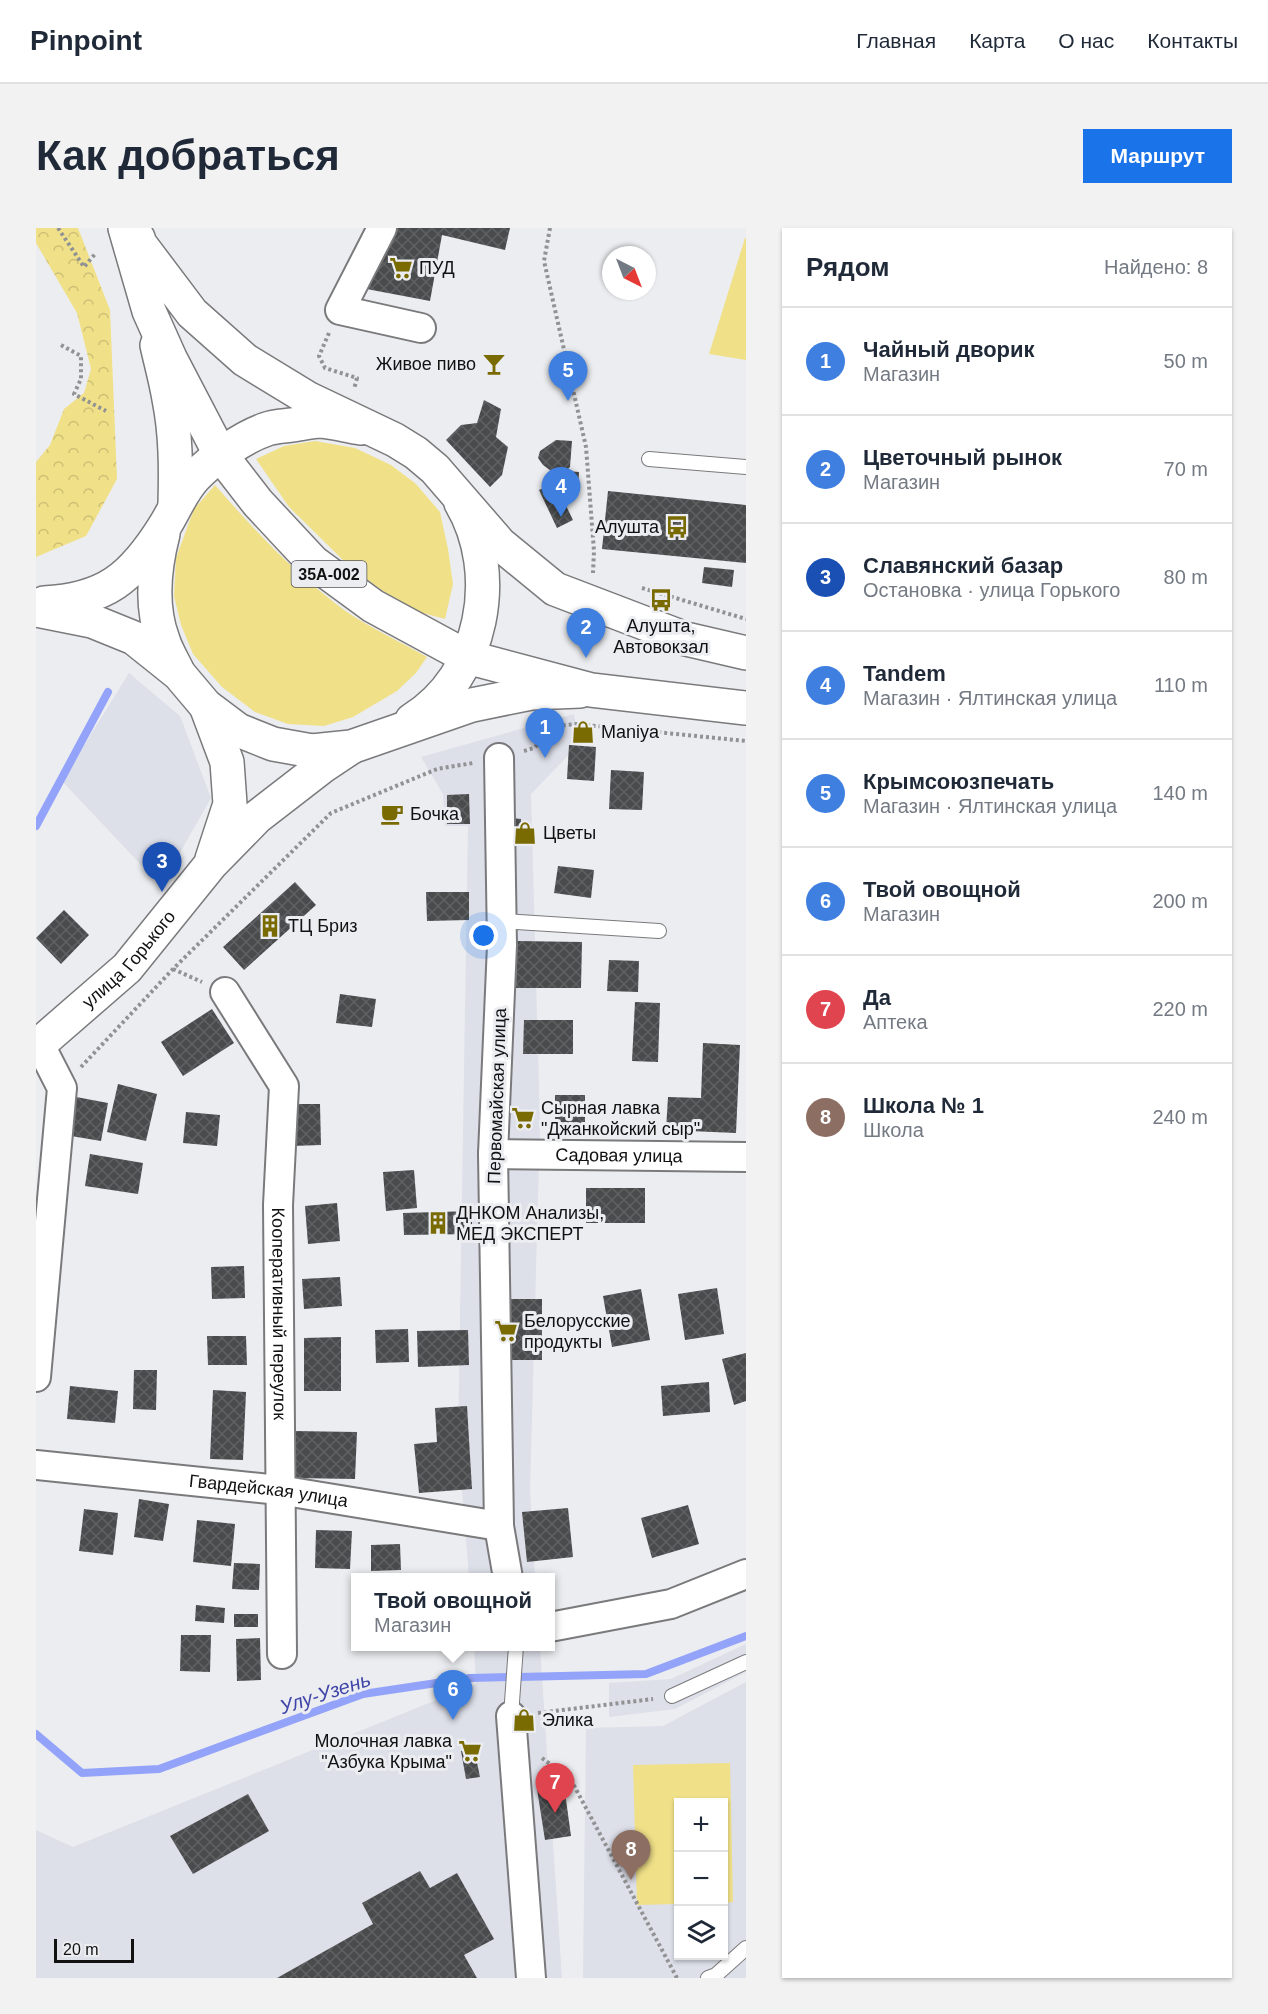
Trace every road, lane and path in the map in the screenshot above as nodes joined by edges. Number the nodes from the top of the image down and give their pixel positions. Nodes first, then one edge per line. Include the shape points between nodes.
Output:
1 (58, 228) edge
2 (125, 228) edge
3 (134, 228) edge
4 (382, 228) edge
5 (550, 228) edge
6 (95, 254) dead end
7 (340, 310) junction
8 (149, 311) junction
9 (421, 328) dead end
10 (60, 345) dead end
11 (357, 378) dead end
12 (106, 411) dead end
13 (372, 429) junction
14 (220, 454) junction
15 (649, 459) dead end
16 (746, 467) edge
17 (451, 488) junction
18 (170, 515) junction
19 (592, 581) dead end
20 (637, 586) dead end
21 (36, 604) edge
22 (36, 610) edge
23 (746, 619) edge
24 (746, 653) edge
25 (467, 657) junction
26 (179, 674) junction
27 (591, 690) junction
28 (206, 706) junction
29 (746, 708) edge
30 (388, 735) junction
31 (746, 741) edge
32 (351, 747) junction
33 (499, 758) junction
34 (211, 864) junction
35 (502, 921) junction
36 (659, 931) dead end
37 (225, 992) dead end
38 (38, 1046) edge
39 (62, 1088) junction
40 (493, 1154) junction
41 (746, 1156) edge
42 (36, 1377) edge
43 (36, 1465) edge
44 (279, 1490) junction
45 (499, 1526) junction
46 (507, 1573) edge
47 (746, 1574) edge
48 (555, 1626) edge
49 (516, 1651) edge
50 (282, 1654) dead end
51 (746, 1662) edge
52 (672, 1696) joint
53 (511, 1716) junction
54 (542, 1758) dead end
55 (746, 1948) edge
56 (531, 1978) edge
57 (677, 1978) edge
58 (708, 1978) edge

1 - 6 path via 84,267
2 - 8 main road, 35А-002
3 - 13 main road, 35А-002 via 140,244 192,313 245,360 309,399
4 - 7 street
5 - 19 path via 544,261 586,447 594,550
7 - 9 street
7 - 11 path via 319,356 325,368
8 - 14 main road, 35А-002
8 - 18 main road, 35А-002 via 169,399 176,471
10 - 12 path via 81,356 81,379 74,394
13 - 14 main road, 35А-002 via 320,421 267,429
13 - 17 main road, 35А-002 via 416,453
14 - 18 main road, 35А-002 via 195,477
14 - 25 main road, 35А-002 via 258,503 313,562 373,606
15 - 16 lane
17 - 24 main road, 35А-002 via 500,544 555,589 686,639
17 - 25 main road, 35А-002 via 470,519 482,565 484,588 479,624
18 - 21 main road via 141,561 107,590 67,602
18 - 26 main road, 35А-002 via 156,563 154,602 162,639
20 - 23 path
22 - 26 main road via 92,621 134,638
25 - 27 main road, 35А-002
25 - 30 main road, 35А-002 via 447,689 420,716
26 - 28 main road, 35А-002
27 - 29 main road
27 - 30 main road via 531,693 480,703
28 - 32 main road, 35А-002 via 238,729 273,744 312,751
28 - 34 main road, улица Горького via 227,762 230,804
30 - 32 main road, 35А-002
31 - 33 path via 576,724 557,726 534,748
32 - 34 main road, улица Горького via 257,818
33 - 35 street, Первомайская улица
33 - 39 path via 437,769 331,813 173,969
34 - 38 main road, улица Горького via 126,968
35 - 36 lane
35 - 40 street, Первомайская улица
37 - 44 street, Кооперативный переулок via 284,1086 278,1205
38 - 39 street
39 - 42 street
40 - 41 street, Садовая улица
40 - 45 street, Первомайская улица
43 - 44 street, Гвардейская улица
44 - 45 street, Гвардейская улица
44 - 50 street, Кооперативный переулок
45 - 46 street, Первомайская улица
47 - 48 street via 671,1604
49 - 53 lane
51 - 52 lane
52 - 53 path
53 - 56 street
54 - 57 path via 571,1780
55 - 58 lane

